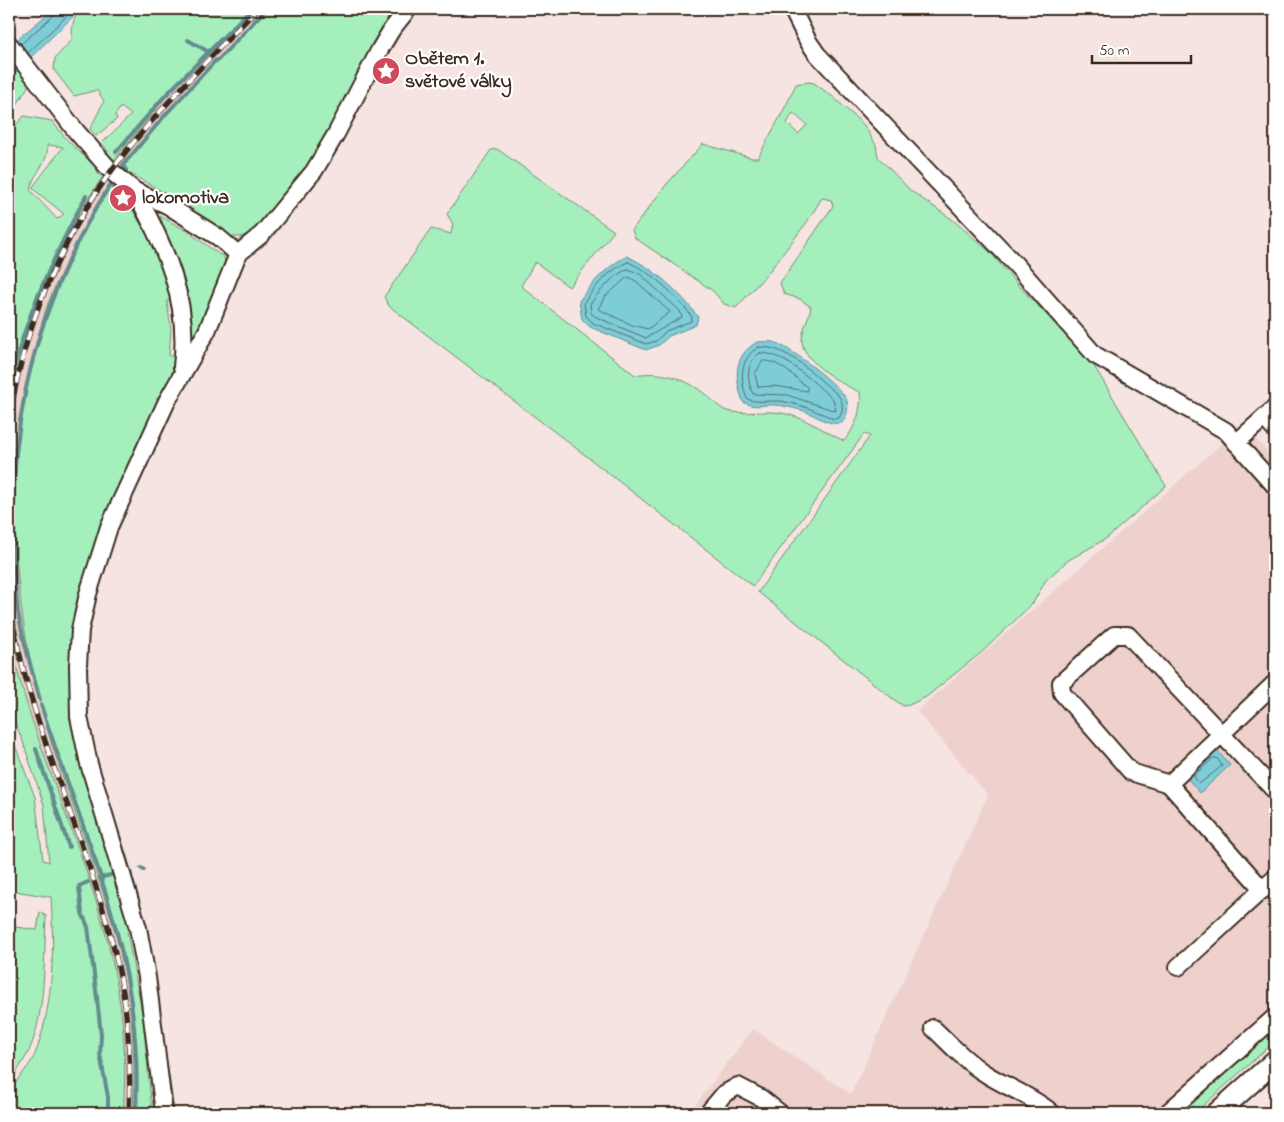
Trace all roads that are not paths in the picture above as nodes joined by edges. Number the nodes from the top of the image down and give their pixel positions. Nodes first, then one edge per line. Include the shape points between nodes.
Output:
1 (408, 9) edge
2 (792, 9) edge
3 (9, 44) edge
4 (135, 191) junction
5 (238, 254) junction
6 (182, 372) junction
7 (1272, 418) edge
8 (1236, 443) junction
9 (1275, 486) edge
10 (1275, 683) edge
11 (1222, 734) junction
12 (1169, 784) junction
13 (1275, 791) edge
14 (1275, 878) edge
15 (1263, 890) junction
16 (1178, 967) dead end
17 (1275, 1017) edge
18 (933, 1028) dead end
19 (1275, 1061) edge
20 (775, 1112) edge
21 (164, 1113) edge
22 (708, 1113) edge
23 (1052, 1113) edge
24 (1167, 1113) edge
25 (1217, 1113) edge

1 - 5 street via 384,43 314,171 262,234
2 - 8 street via 817,54 1016,265 1095,356 1226,431
3 - 4 street via 105,165
4 - 5 street via 166,204 218,237
4 - 6 street via 164,246 180,295 185,343
5 - 6 street via 207,331
6 - 21 street via 99,555 80,630 77,684 79,717 89,764 138,928
7 - 8 street
8 - 9 street
10 - 11 street
11 - 12 street
11 - 12 street via 1128,636 1114,635 1061,683 1062,693 1131,772
11 - 13 street
12 - 15 street
14 - 15 street
15 - 16 street
17 - 24 street
18 - 23 street via 986,1074 1038,1100
19 - 25 main road
20 - 22 street via 761,1098 738,1086 724,1094

